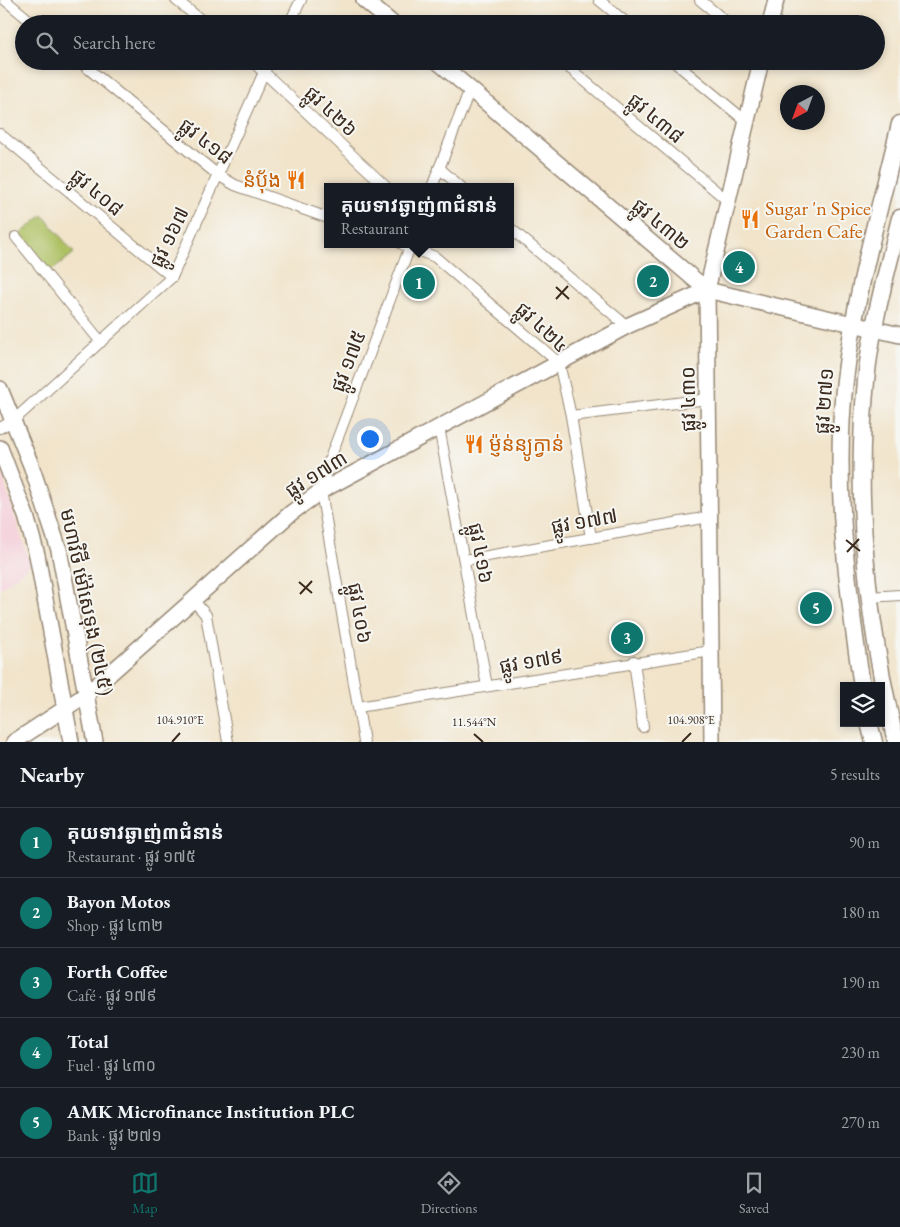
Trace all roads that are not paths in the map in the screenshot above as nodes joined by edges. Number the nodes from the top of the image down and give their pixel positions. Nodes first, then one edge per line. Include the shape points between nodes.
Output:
1 (5, 0) edge
2 (176, 0) edge
3 (301, 0) edge
4 (364, 0) edge
5 (599, 0) edge
6 (700, 0) edge
7 (776, 0) edge
8 (23, 15) edge
9 (195, 15) edge
10 (293, 15) edge
11 (382, 15) edge
12 (617, 15) edge
13 (718, 15) edge
14 (772, 15) edge
15 (90, 70) edge
16 (448, 70) edge
17 (572, 70) edge
18 (684, 70) edge
19 (759, 70) edge
20 (264, 71) joint
21 (470, 89) junction
22 (747, 122) junction
23 (900, 124) edge
24 (0, 134) edge
25 (439, 168) junction
26 (218, 175) junction
27 (382, 183) edge
28 (433, 183) edge
29 (456, 183) edge
30 (728, 201) junction
31 (324, 217) edge
32 (900, 218) edge
33 (514, 231) edge
34 (16, 237) dead end
35 (407, 248) edge
36 (415, 248) edge
37 (172, 277) junction
38 (707, 290) junction
39 (853, 324) junction
40 (627, 326) junction
41 (873, 328) junction
42 (900, 335) edge
43 (101, 342) junction
44 (559, 362) junction
45 (0, 389) edge
46 (708, 399) junction
47 (571, 416) junction
48 (14, 420) junction
49 (438, 427) junction
50 (0, 428) edge
51 (0, 448) edge
52 (321, 491) junction
53 (709, 517) junction
54 (591, 538) junction
55 (465, 560) junction
56 (900, 595) edge
57 (869, 597) junction
58 (193, 600) junction
59 (711, 650) junction
60 (634, 661) junction
61 (861, 682) edge
62 (487, 686) junction
63 (87, 694) junction
64 (358, 707) junction
65 (65, 708) junction
66 (643, 727) dead end
67 (870, 727) edge
68 (14, 742) edge
69 (71, 742) edge
70 (95, 742) edge
71 (228, 742) edge
72 (364, 742) edge
73 (712, 742) edge
74 (874, 742) edge
75 (896, 742) edge

1 - 8 street
2 - 9 street
3 - 10 street
4 - 11 street
5 - 12 street
6 - 13 street
7 - 14 street
15 - 26 street, ផ្លូវ ៤១៨
16 - 21 street, ផ្លូវ ៤៣២
17 - 30 street, ផ្លូវ ៤៣៨
18 - 22 street
19 - 22 street, ផ្លូវ ៤៣០
20 - 26 street, ផ្លូវ ១៦៧
20 - 27 street, ផ្លូវ ៤២៦
21 - 25 street
21 - 38 street, ផ្លូវ ៤៣២
22 - 30 street, ផ្លូវ ៤៣០
23 - 39 main road, ផ្លូវ ២៧១
24 - 37 street, ផ្លូវ ៤០៨
25 - 28 street
25 - 29 street
26 - 31 street, ផ្លូវ ៤១៨ via 235,185
26 - 37 street, ផ្លូវ ១៦៧
30 - 38 street, ផ្លូវ ៤៣០
32 - 41 main road, ផ្លូវ ២៧១
33 - 40 street
34 - 43 street
35 - 52 street, ផ្លូវ ១៧៥
36 - 44 street, ផ្លូវ ៤២៤ via 435,257
37 - 43 street, ផ្លូវ ១៦៧
38 - 39 street, ផ្លូវ ៤៣២
38 - 40 street, ផ្លូវ ១៧៣
38 - 46 street, ផ្លូវ ៤៣០
39 - 41 street, ផ្លូវ ៤៣២
39 - 61 main road, ផ្លូវ ២៧១ via 841,446 849,598
40 - 44 street, ផ្លូវ ១៧៣
41 - 42 street, ផ្លូវ ៤៣២
41 - 57 main road, ផ្លូវ ២៧១ via 862,449
43 - 48 street, ផ្លូវ ១៦៧
44 - 47 street, ផ្លូវ ៤២៤
44 - 49 street, ផ្លូវ ១៧៣
45 - 48 street, មហាវិថី ម៉ៅសេទុង (២៤៥)
46 - 47 street
46 - 53 street, ផ្លូវ ៤៣០
47 - 54 street, ផ្លូវ ៤២៤
48 - 50 street, ផ្លូវ ១៦៧
48 - 63 street, មហាវិថី ម៉ៅសេទុង (២៤៥) via 59,550
49 - 52 street, ផ្លូវ ១៧៣
49 - 55 street, ផ្លូវ ៤១៦
51 - 65 street, មហាវិថី ម៉ៅសេទុង (២៤៥) via 37,555
52 - 58 street, ផ្លូវ ១៧៣
52 - 64 street, ផ្លូវ ៤០៦
53 - 54 street, ផ្លូវ ១៧៧
53 - 59 street, ផ្លូវ ៤៣០
54 - 55 street, ផ្លូវ ១៧៧
55 - 62 street, ផ្លូវ ៤១៦
56 - 57 street
57 - 75 main road, ផ្លូវ ២៧១
58 - 63 street, ផ្លូវ ១៧៣
58 - 71 street via 206,614
59 - 60 street, ផ្លូវ ១៧៩
59 - 73 street, ផ្លូវ ៤៣០
60 - 62 street, ផ្លូវ ១៧៩
60 - 66 street
62 - 64 street, ផ្លូវ ១៧៩
63 - 65 street, ផ្លូវ ១៧៣
63 - 70 street, មហាវិថី ម៉ៅសេទុង (២៤៥)
64 - 72 street, ផ្លូវ ៤០៦
65 - 68 street, ផ្លូវ ១៧៣
65 - 69 street, មហាវិថី ម៉ៅសេទុង (២៤៥)
67 - 74 main road

